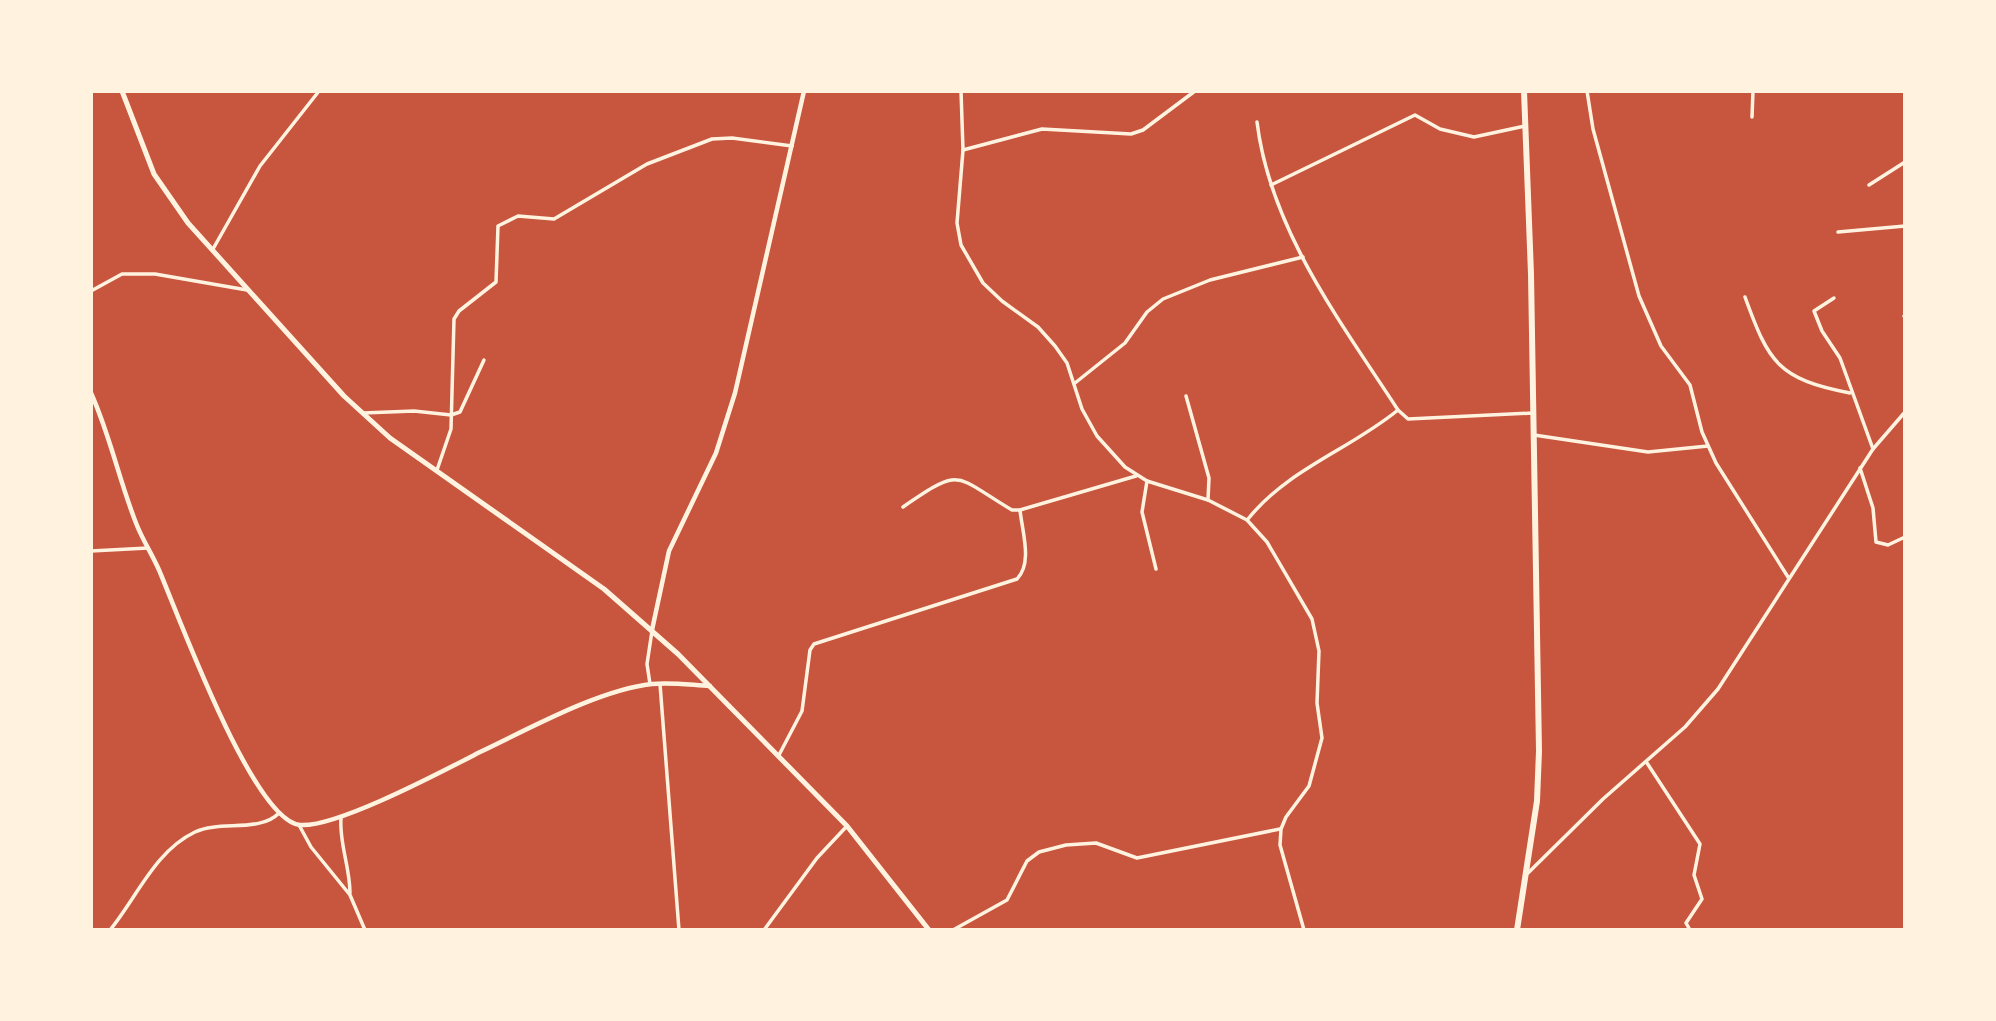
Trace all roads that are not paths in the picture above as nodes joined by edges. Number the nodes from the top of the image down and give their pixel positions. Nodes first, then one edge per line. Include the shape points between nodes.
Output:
1 (122, 91) edge
2 (319, 91) edge
3 (804, 91) edge
4 (961, 91) edge
5 (1195, 91) edge
6 (1524, 91) edge
7 (1587, 91) edge
8 (1753, 91) edge
9 (1752, 117) dead end
10 (1257, 122) dead end
11 (1525, 126) junction
12 (792, 146) junction
13 (963, 150) junction
14 (1905, 162) edge
15 (1271, 185) junction
16 (1869, 185) dead end
17 (1905, 226) edge
18 (1838, 232) dead end
19 (212, 250) junction
20 (1303, 257) junction
21 (247, 289) junction
22 (91, 291) edge
23 (1745, 297) dead end
24 (1834, 298) dead end
25 (484, 360) dead end
26 (1074, 383) junction
27 (91, 393) edge
28 (1850, 393) junction
29 (1186, 396) dead end
30 (1398, 410) junction
31 (1905, 412) edge
32 (363, 413) junction
33 (1534, 413) junction
34 (451, 415) junction
35 (1534, 435) junction
36 (1707, 446) junction
37 (1873, 449) junction
38 (1860, 468) junction
39 (436, 472) junction
40 (1136, 476) junction
41 (1147, 481) junction
42 (1208, 500) junction
43 (903, 507) dead end
44 (1020, 510) junction
45 (1247, 520) junction
46 (1905, 537) edge
47 (148, 548) junction
48 (91, 551) edge
49 (1156, 569) dead end
50 (1788, 577) junction
51 (652, 630) junction
52 (650, 684) junction
53 (660, 684) junction
54 (710, 686) junction
55 (778, 756) junction
56 (1647, 763) junction
57 (279, 813) junction
58 (341, 817) junction
59 (299, 825) junction
60 (848, 826) junction
61 (1281, 829) junction
62 (1528, 873) junction
63 (350, 895) junction
64 (766, 929) edge
65 (110, 930) edge
66 (365, 930) edge
67 (679, 930) edge
68 (929, 930) edge
69 (953, 930) edge
70 (1304, 930) edge
71 (1517, 930) edge
72 (1690, 930) edge

1 - 19 main road via 154,174
2 - 19 street via 260,166
3 - 12 street
4 - 13 street
5 - 13 street via 1143,130 1130,134 1042,129
6 - 11 main road
7 - 36 street via 1639,296 1661,346 1690,385
8 - 9 street
10 - 15 street via 1261,160
11 - 15 street via 1474,137 1440,129 1415,114
11 - 33 main road
12 - 34 street via 712,139 647,164 554,219 518,216 498,226 496,282 454,319
12 - 51 street via 735,393 716,453 669,551
13 - 26 street via 957,223 965,253 983,283 1055,346
14 - 16 street
15 - 20 street
17 - 18 street
19 - 21 main road
20 - 26 street via 1210,280 1163,299 1147,312 1125,343
20 - 30 street
21 - 22 street via 155,274 122,274
21 - 32 main road
23 - 28 street via 1763,346 1787,373 1814,386
24 - 28 street via 1814,311 1840,358
25 - 34 street via 465,404
26 - 40 street via 1097,436
27 - 47 street
28 - 37 street
29 - 42 street via 1209,478
30 - 33 street via 1408,419
30 - 45 street via 1352,444 1283,483
31 - 37 street
32 - 34 street
32 - 39 main road
33 - 35 main road
34 - 39 street via 447,446
35 - 36 street via 1648,453
35 - 62 main road via 1539,751
36 - 50 street
37 - 38 street
38 - 46 street via 1873,508 1876,542 1888,545
38 - 50 street
39 - 51 main road via 604,589
40 - 41 street
40 - 44 street
41 - 42 street
41 - 49 street via 1142,512
42 - 45 street
43 - 44 street via 942,480 959,479 1012,510
44 - 55 street via 1026,555 1023,574 1017,579 814,644 802,711
45 - 61 street via 1267,542 1312,619 1319,651 1317,702 1322,738 1309,786
47 - 48 street
47 - 57 street via 216,710
50 - 56 street via 1718,689
51 - 52 street via 647,664
51 - 54 main road
52 - 53 street
52 - 58 street via 552,717
53 - 54 street
53 - 67 street
54 - 55 main road
55 - 60 main road
56 - 62 street
56 - 72 street via 1700,844 1694,876 1702,899 1688,916
57 - 59 street
57 - 65 street via 270,821 212,827 178,842 159,858
58 - 59 street
58 - 63 street
59 - 63 street
60 - 64 street via 817,858
60 - 68 main road
61 - 69 street via 1137,858 1096,843 1039,852 1027,861 1007,900
61 - 70 street via 1283,863
62 - 71 main road
63 - 66 street

